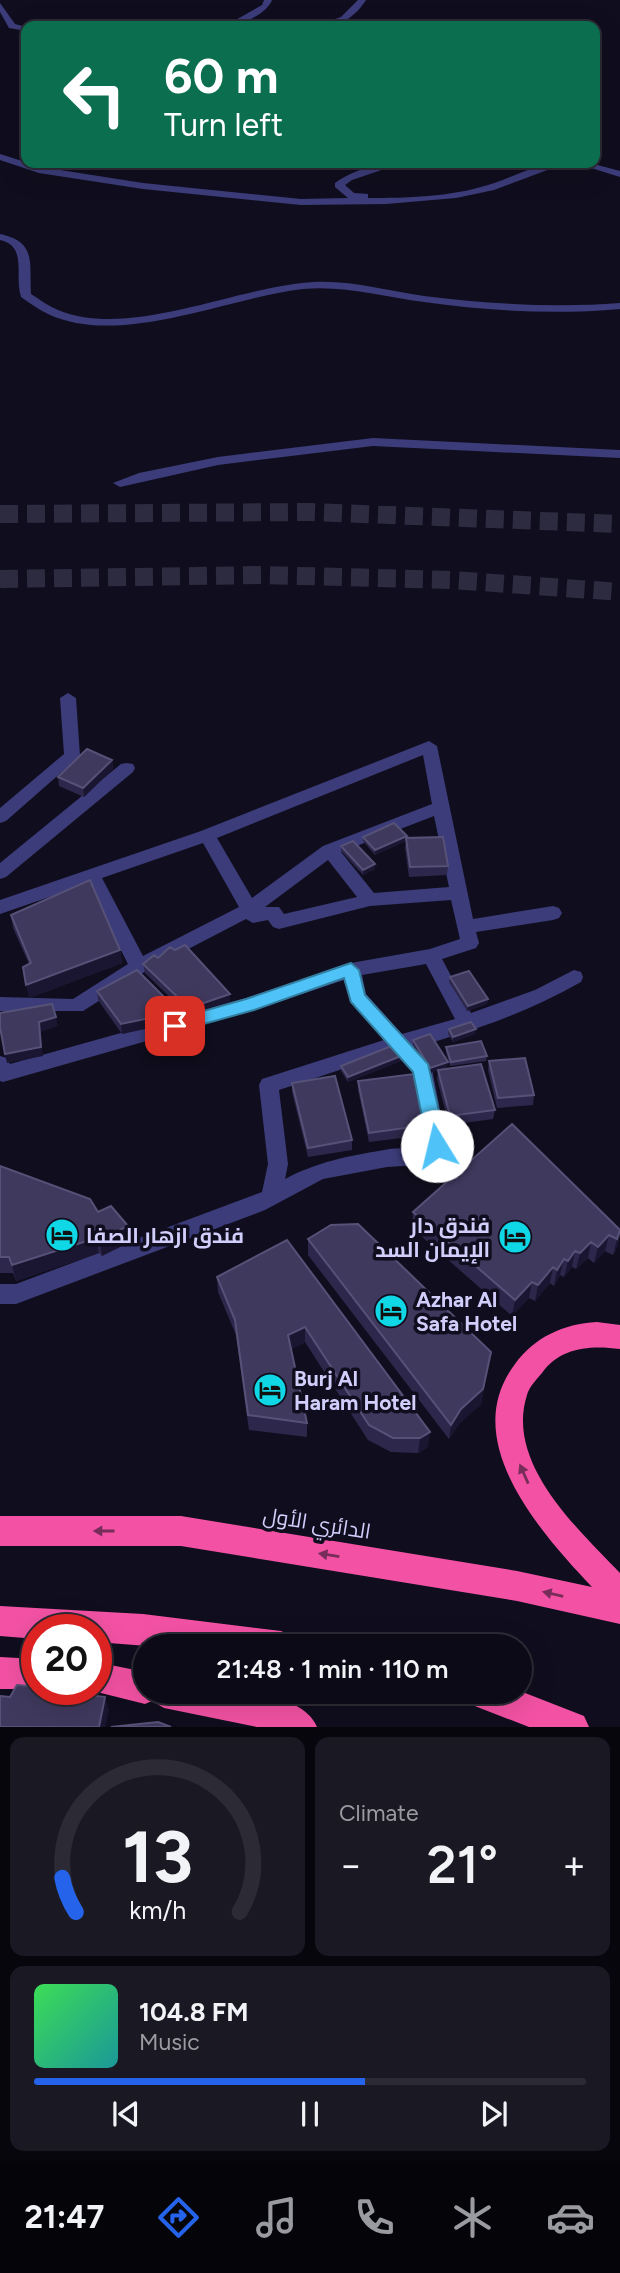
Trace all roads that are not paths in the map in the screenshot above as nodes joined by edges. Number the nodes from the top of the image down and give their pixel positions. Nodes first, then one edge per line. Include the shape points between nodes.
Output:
1 (268, 0) edge
2 (362, 0) edge
3 (0, 5) edge
4 (238, 21) edge
5 (340, 21) edge
6 (21, 28) edge
7 (0, 157) edge
8 (21, 164) edge
9 (33, 168) edge
10 (381, 168) edge
11 (541, 168) edge
12 (598, 168) edge
13 (620, 174) edge
14 (406, 199) junction
15 (0, 237) edge
16 (620, 306) edge
17 (620, 454) edge
18 (120, 483) dead end
19 (68, 698) dead end
20 (127, 768) dead end
21 (440, 807) junction
22 (0, 817) edge
23 (207, 835) junction
24 (329, 850) junction
25 (4, 869) edge
26 (92, 877) junction
27 (459, 893) junction
28 (370, 900) junction
29 (0, 907) edge
30 (250, 909) junction
31 (553, 913) dead end
32 (466, 927) junction
33 (431, 956) junction
34 (139, 966) junction
35 (351, 970) junction
36 (574, 977) dead end
37 (0, 1004) edge
38 (466, 1022) junction
39 (400, 1042) junction
40 (0, 1064) edge
41 (271, 1197) junction
42 (0, 1294) edge
43 (620, 1337) edge
44 (0, 1531) edge
45 (620, 1595) edge
46 (620, 1609) edge
47 (0, 1621) edge
48 (181, 1634) edge
49 (0, 1673) edge
50 (21, 1674) edge
51 (112, 1681) edge
52 (133, 1686) edge
53 (223, 1704) edge
54 (511, 1704) edge
55 (301, 1727) edge
56 (573, 1727) edge

1 - 4 street via 266,6
2 - 5 street via 355,12
3 - 6 street via 12,26
7 - 8 street
9 - 14 street via 228,197 301,202
10 - 14 street via 339,185 351,195
11 - 14 street via 490,188
12 - 13 street
15 - 16 street via 14,240 23,250 26,295 59,316 89,321 166,315 305,285 461,303
17 - 18 street via 379,442 171,468
19 - 22 street via 72,756
20 - 25 street
21 - 23 street via 429,746
21 - 24 street
21 - 27 street
23 - 26 street
23 - 30 street
24 - 28 street
24 - 30 street
26 - 29 street
26 - 34 street
27 - 28 street
27 - 32 street
28 - 30 street via 279,922 273,912 253,916
30 - 34 street
31 - 32 street
32 - 33 street via 470,943
33 - 35 street
33 - 38 street
34 - 37 street via 76,1006
35 - 39 street via 357,997
35 - 40 street via 248,1005 3,1074
36 - 38 street via 542,995
38 - 39 street
39 - 41 street via 270,1085 278,1164
39 - 41 street via 422,1069 437,1146 419,1156 319,1171
41 - 42 street via 16,1294
45 -> 43 highway via 560,1531 523,1476 508,1407 520,1372 544,1350 569,1338 599,1332
46 -> 44 highway, الدائري الأول via 517,1586 180,1531
47 - 48 highway
49 - 50 highway
51 - 52 highway
53 - 55 highway via 286,1717
54 - 56 highway

